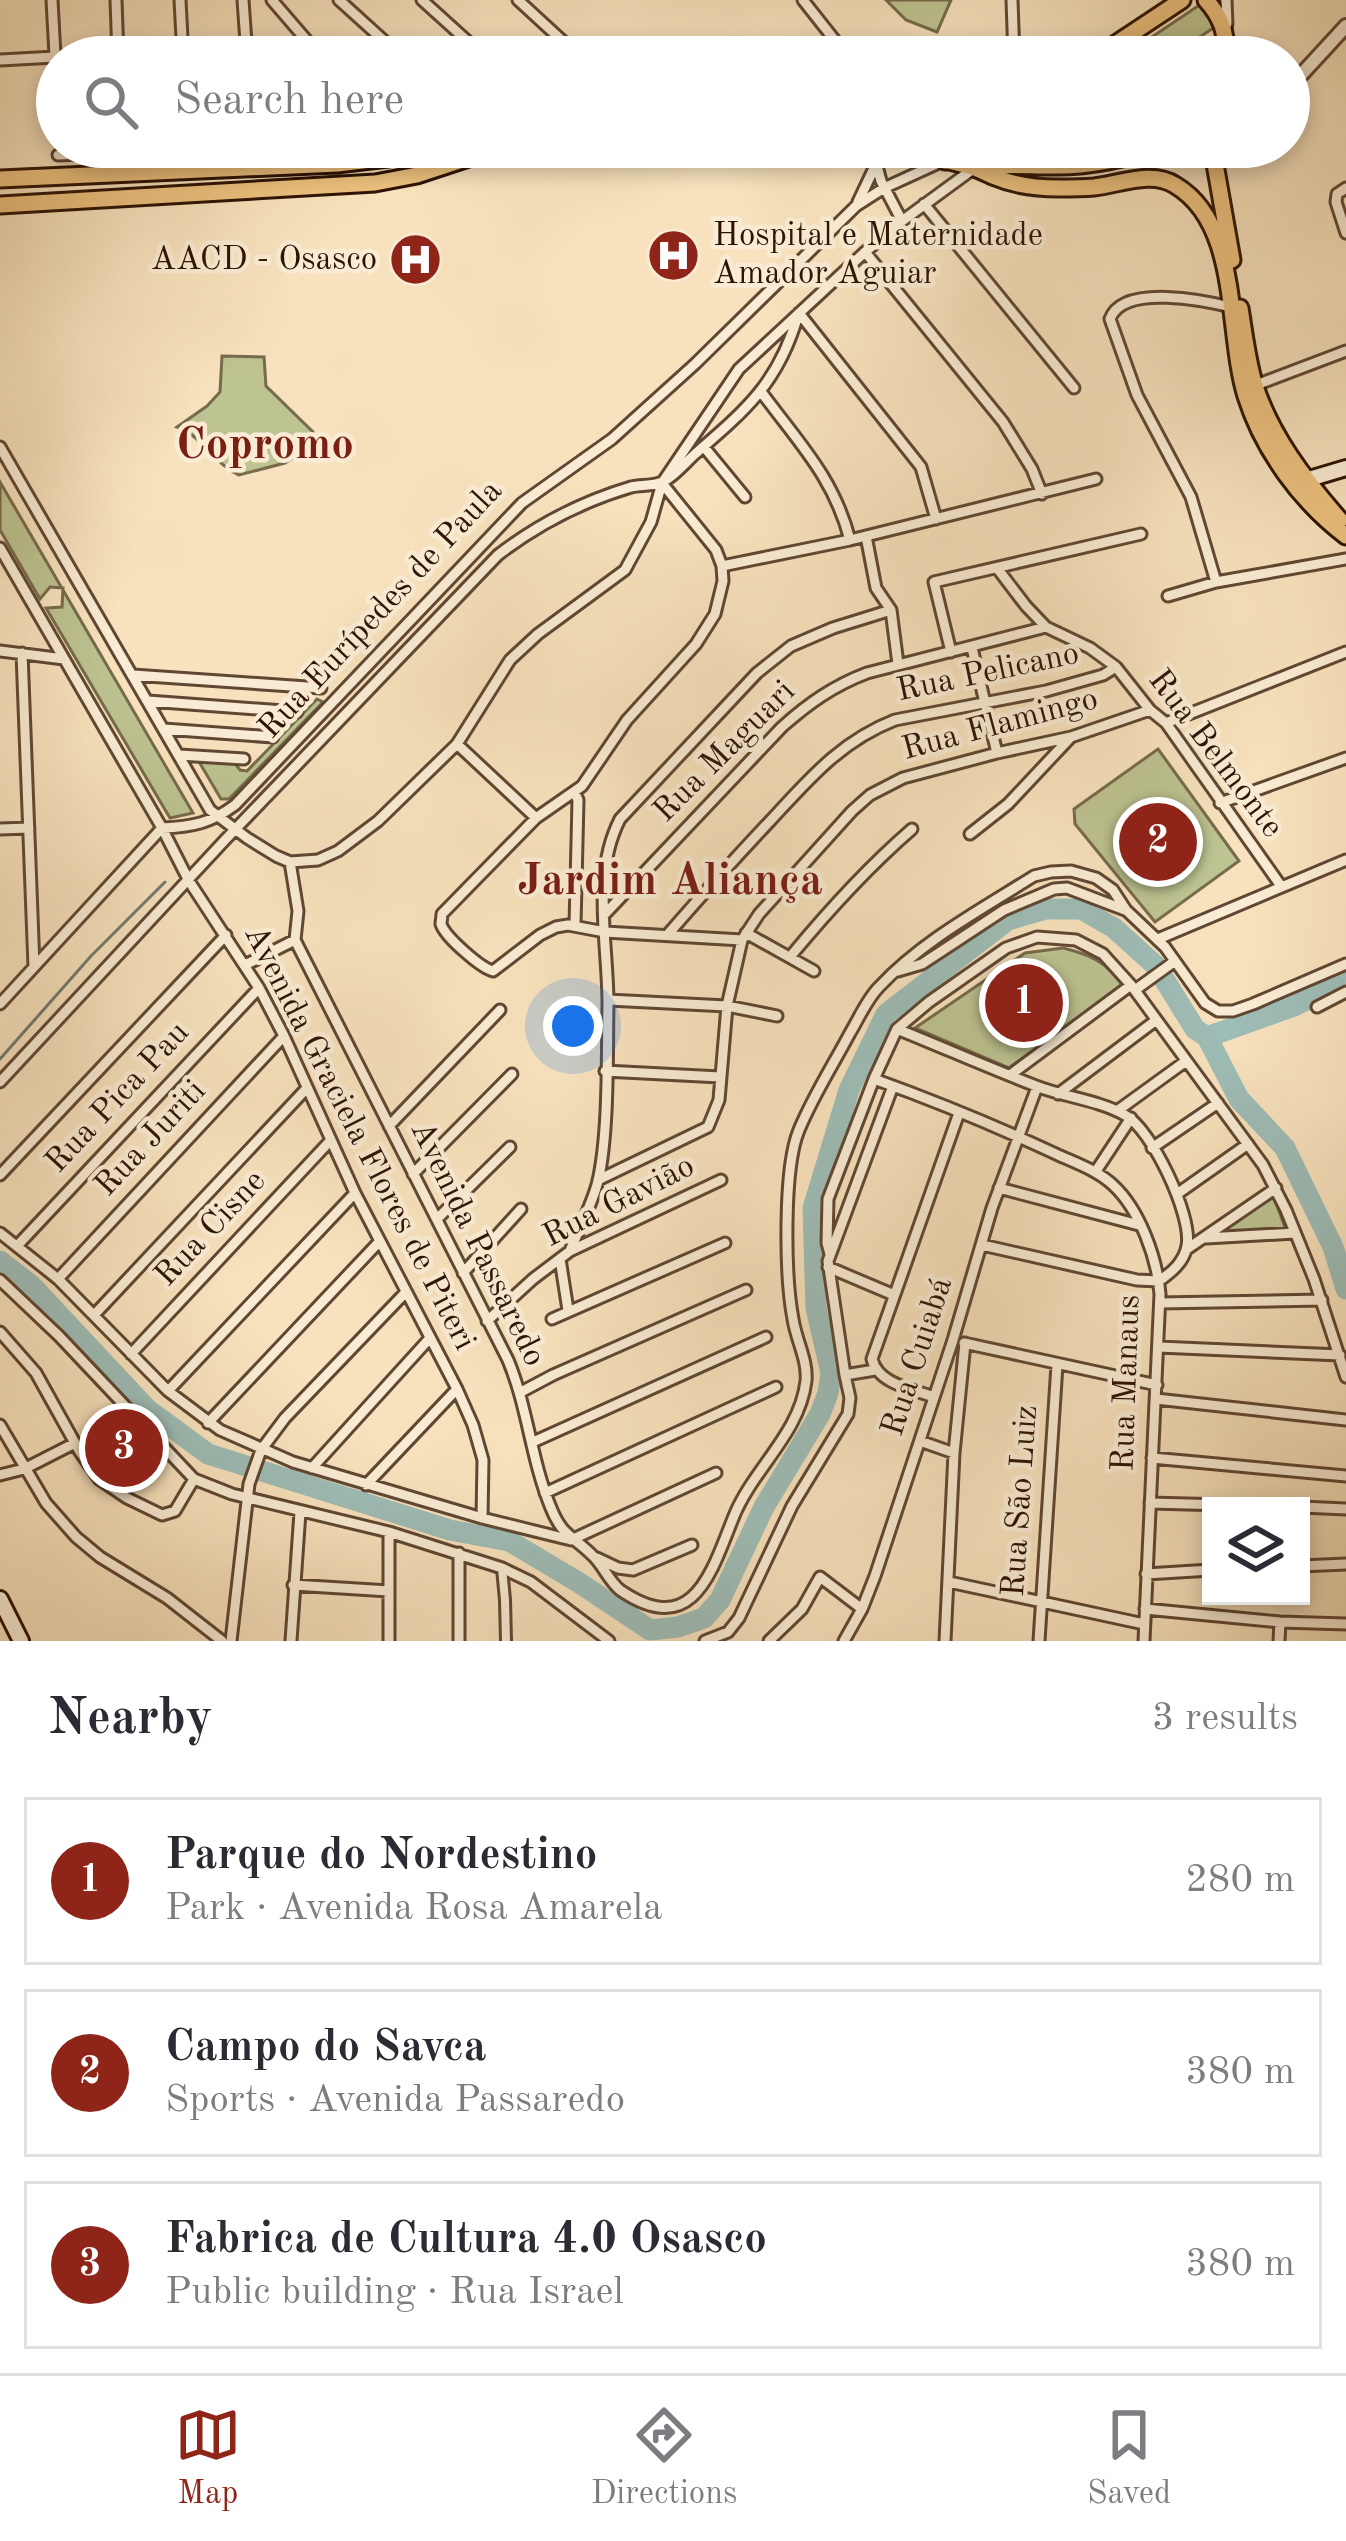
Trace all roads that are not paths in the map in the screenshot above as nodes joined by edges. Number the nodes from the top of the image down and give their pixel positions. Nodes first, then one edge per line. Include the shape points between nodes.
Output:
1 (52, 0) edge
2 (116, 0) edge
3 (180, 0) edge
4 (243, 0) edge
5 (272, 0) edge
6 (339, 0) edge
7 (422, 0) edge
8 (518, 0) edge
9 (803, 0) edge
10 (1012, 0) edge
11 (1182, 0) edge
12 (1206, 0) edge
13 (1226, 0) edge
14 (1346, 26) edge
15 (1227, 35) joint
16 (54, 36) edge
17 (117, 36) edge
18 (182, 36) edge
19 (246, 36) edge
20 (303, 36) edge
21 (379, 36) edge
22 (461, 36) edge
23 (557, 36) edge
24 (831, 36) edge
25 (1013, 36) edge
26 (1128, 36) edge
27 (36, 58) edge
28 (0, 60) edge
29 (1310, 65) edge
30 (58, 168) edge
31 (169, 168) edge
32 (438, 168) edge
33 (875, 168) edge
34 (878, 168) edge
35 (928, 168) edge
36 (975, 168) joint
37 (1215, 168) edge
38 (58, 176) junction
39 (0, 179) edge
40 (884, 188) junction
41 (1346, 188) edge
42 (0, 205) edge
43 (924, 205) junction
44 (856, 206) junction
45 (902, 221) junction
46 (1346, 233) edge
47 (865, 252) junction
48 (1235, 308) junction
49 (799, 313) junction
50 (1346, 351) edge
51 (1074, 388) dead end
52 (1250, 388) junction
53 (761, 393) junction
54 (0, 447) edge
55 (704, 447) junction
56 (1346, 468) edge
57 (1096, 479) dead end
58 (1300, 482) junction
59 (662, 483) junction
60 (1042, 494) junction
61 (745, 497) dead end
62 (936, 519) junction
63 (479, 521) dead end
64 (1346, 532) edge
65 (491, 534) junction
66 (1141, 534) dead end
67 (866, 536) junction
68 (850, 540) junction
69 (0, 548) edge
70 (1346, 559) edge
71 (722, 566) junction
72 (997, 568) junction
73 (1216, 583) junction
74 (1168, 596) dead end
75 (891, 610) junction
76 (1046, 627) junction
77 (47, 630) junction
78 (972, 648) junction
79 (0, 651) edge
80 (951, 652) junction
81 (1346, 652) edge
82 (25, 653) junction
83 (64, 659) junction
84 (898, 664) junction
85 (1116, 667) junction
86 (133, 675) junction
87 (321, 688) dead end
88 (148, 701) junction
89 (985, 702) junction
90 (1150, 710) junction
91 (297, 712) dead end
92 (1166, 723) junction
93 (164, 729) junction
94 (273, 736) dead end
95 (1071, 737) junction
96 (457, 744) junction
97 (997, 753) junction
98 (178, 755) junction
99 (1346, 758) edge
100 (244, 759) dead end
101 (575, 793) junction
102 (1220, 803) junction
103 (218, 818) junction
104 (536, 818) junction
105 (29, 827) junction
106 (162, 828) junction
107 (0, 829) edge
108 (912, 829) dead end
109 (235, 830) junction
110 (970, 834) dead end
111 (1346, 860) edge
112 (290, 862) junction
113 (189, 880) junction
114 (1281, 886) junction
115 (1126, 910) junction
116 (604, 915) junction
117 (574, 925) junction
118 (605, 932) junction
119 (669, 933) junction
120 (226, 934) junction
121 (744, 936) junction
122 (1158, 939) junction
123 (295, 940) junction
124 (790, 957) junction
125 (1174, 961) junction
126 (244, 964) junction
127 (1346, 964) edge
128 (34, 968) junction
129 (814, 971) dead end
130 (898, 971) junction
131 (1133, 987) junction
132 (259, 988) junction
133 (1346, 992) edge
134 (608, 1000) junction
135 (0, 1004) edge
136 (727, 1006) junction
137 (1316, 1007) dead end
138 (500, 1010) dead end
139 (778, 1016) dead end
140 (1155, 1021) junction
141 (897, 1029) junction
142 (284, 1036) junction
143 (1186, 1060) junction
144 (605, 1071) junction
145 (512, 1074) dead end
146 (1010, 1075) junction
147 (720, 1077) junction
148 (874, 1078) junction
149 (0, 1082) edge
150 (893, 1086) junction
151 (1037, 1087) junction
152 (307, 1088) junction
153 (1058, 1094) junction
154 (1218, 1103) junction
155 (1118, 1112) junction
156 (958, 1113) junction
157 (1130, 1118) junction
158 (388, 1126) junction
159 (1018, 1136) junction
160 (330, 1141) junction
161 (1248, 1144) junction
162 (510, 1148) dead end
163 (1152, 1148) junction
164 (1096, 1172) junction
165 (413, 1174) junction
166 (0, 1175) edge
167 (598, 1180) junction
168 (722, 1180) dead end
169 (999, 1188) junction
170 (1276, 1189) junction
171 (355, 1192) junction
172 (1177, 1194) junction
173 (520, 1209) dead end
174 (437, 1219) junction
175 (1139, 1225) junction
176 (0, 1233) edge
177 (1295, 1234) junction
178 (1200, 1238) junction
179 (379, 1242) junction
180 (725, 1243) dead end
181 (982, 1245) junction
182 (17, 1246) junction
183 (1186, 1249) junction
184 (570, 1251) junction
185 (830, 1254) junction
186 (560, 1259) junction
187 (828, 1268) junction
188 (463, 1273) junction
189 (58, 1279) junction
190 (0, 1280) edge
191 (1159, 1281) junction
192 (746, 1290) dead end
193 (405, 1293) junction
194 (893, 1295) junction
195 (1322, 1300) junction
196 (1160, 1304) junction
197 (568, 1310) junction
198 (95, 1314) junction
199 (552, 1319) dead end
200 (487, 1321) junction
201 (0, 1332) edge
202 (766, 1337) dead end
203 (430, 1338) junction
204 (953, 1340) junction
205 (965, 1343) junction
206 (1159, 1347) junction
207 (131, 1354) junction
208 (1340, 1355) junction
209 (1057, 1364) junction
210 (874, 1370) junction
211 (845, 1375) junction
212 (1346, 1377) edge
213 (1157, 1385) junction
214 (776, 1387) dead end
215 (457, 1389) junction
216 (168, 1390) junction
217 (521, 1392) junction
218 (934, 1396) junction
219 (1156, 1399) junction
220 (1346, 1420) edge
221 (208, 1423) junction
222 (0, 1425) edge
223 (920, 1441) junction
224 (532, 1442) junction
225 (72, 1445) junction
226 (260, 1453) junction
227 (954, 1453) junction
228 (1152, 1458) junction
229 (312, 1468) junction
230 (24, 1469) junction
231 (716, 1473) dead end
232 (0, 1475) edge
233 (1346, 1476) edge
234 (194, 1479) junction
235 (366, 1484) junction
236 (545, 1493) junction
237 (247, 1495) junction
238 (1150, 1502) junction
239 (1202, 1504) edge
240 (1310, 1507) edge
241 (1346, 1508) edge
242 (300, 1512) junction
243 (482, 1518) junction
244 (388, 1532) junction
245 (571, 1540) junction
246 (692, 1545) dead end
247 (459, 1553) junction
248 (593, 1556) junction
249 (1346, 1564) edge
250 (1310, 1566) edge
251 (502, 1568) junction
252 (1202, 1571) edge
253 (1146, 1574) junction
254 (949, 1582) junction
255 (293, 1585) junction
256 (389, 1592) junction
257 (0, 1599) edge
258 (1042, 1601) junction
259 (862, 1609) junction
260 (1145, 1609) junction
261 (1280, 1622) junction
262 (1144, 1624) junction
263 (1346, 1624) edge
264 (731, 1637) edge
265 (845, 1640) edge
266 (20, 1641) edge
267 (226, 1641) edge
268 (291, 1641) edge
269 (389, 1641) edge
270 (459, 1641) edge
271 (506, 1641) edge
272 (609, 1641) edge
273 (705, 1641) edge
274 (769, 1641) edge
275 (945, 1641) edge
276 (1039, 1641) edge
277 (1144, 1641) edge
278 (1279, 1641) edge

1 - 16 street
2 - 17 street
3 - 18 street
4 - 19 street
5 - 20 street
6 - 21 street
7 - 22 street
8 - 23 street
9 - 24 street
10 - 25 street
11 - 26 main road
12 - 15 main road
13 - 15 street
14 - 29 street
27 - 28 street
30 - 38 street
31 - 38 main road
32 - 42 main road via 375,183
33 - 44 street
34 - 40 street
35 - 40 street, Rua Eurípedes de Paula
36 - 43 street
36 - 48 main road via 1052,188 1143,179 1174,184 1209,222
37 - 48 main road
38 - 39 main road
40 - 44 street, Rua Eurípedes de Paula
40 - 45 street
41 - 46 street via 1336,194
43 - 45 street
43 - 51 street
44 - 65 street, Rua Eurípedes de Paula via 612,439 538,489
45 - 47 street
47 - 49 street
47 - 60 street via 1003,422
48 - 52 main road
48 - 73 street via 1156,298 1123,304 1109,319 1137,395 1191,497
49 - 53 street
49 - 59 street via 739,369
49 - 62 street via 921,467
50 - 52 street
52 - 58 main road
53 - 55 street
53 - 68 street via 826,478
54 - 86 street
55 - 59 street
55 - 61 street
56 - 58 main road
57 - 60 street
58 - 64 main road
59 - 71 street
59 - 96 street via 626,570 509,660
59 - 109 street via 593,502 498,555
60 - 62 street
62 - 67 street
63 - 65 street
65 - 103 street, Rua Eurípedes de Paula
66 - 72 street
67 - 68 street
67 - 75 street via 876,588
68 - 71 street
69 - 77 street, Avenida Graciela Flores de Piteri
70 - 73 street
71 - 101 street via 707,629
72 - 76 street, Rua Belmonte
72 - 80 street via 934,583
73 - 74 street
75 - 84 street
75 - 116 street via 791,646 757,673 620,819 604,866
76 - 78 street, Rua Maguari
76 - 85 street, Rua Belmonte
77 - 82 street
77 - 83 street, Avenida Graciela Flores de Piteri
78 - 80 street, Rua Maguari
78 - 89 street
79 - 82 street
80 - 84 street, Rua Maguari
81 - 92 street
82 - 83 street
82 - 105 street
83 - 106 street, Avenida Graciela Flores de Piteri
84 - 116 street, Rua Maguari via 813,700
85 - 89 street, Rua Pelicano
85 - 90 street, Rua Belmonte
86 - 87 street
86 - 88 street
88 - 91 street
88 - 93 street
89 - 97 street
89 - 119 street, Rua Pelicano via 896,719 846,745
90 - 92 street, Rua Belmonte
90 - 95 street, Rua Flamingo
92 - 102 street, Rua Belmonte
93 - 94 street
93 - 98 street
95 - 97 street, Rua Flamingo
95 - 110 street
96 - 104 street
96 - 112 street via 338,850
97 - 121 street, Rua Flamingo via 903,778 871,795
98 - 100 street
98 - 103 street
99 - 102 street
101 - 104 street
101 - 117 street
102 - 114 street, Rua Belmonte
103 - 106 street
103 - 109 street
104 - 117 street via 440,922 493,971 540,935
105 - 107 street
105 - 128 street
106 - 113 street, Avenida Graciela Flores de Piteri
106 - 128 street
108 - 124 street
109 - 112 street
109 - 113 street
111 - 114 street
112 - 123 street, Avenida Passaredo
113 - 120 street, Avenida Graciela Flores de Piteri
113 - 149 street
114 - 122 street
115 - 122 street, Avenida Passaredo
115 - 130 street, Avenida Passaredo via 1054,890
115 - 130 street, Avenida Passaredo via 1096,878 1051,872 916,951
116 - 118 street
117 - 118 street
118 - 119 street
118 - 134 street
119 - 121 street
120 - 126 street, Avenida Graciela Flores de Piteri
120 - 166 street
121 - 124 street
121 - 136 street, Rua Flamingo
122 - 125 street, Avenida Passaredo
123 - 126 street
123 - 158 street, Avenida Passaredo
124 - 129 street
125 - 127 street, Avenida Passaredo via 1205,1003 1226,1012
125 - 131 street
126 - 132 street, Avenida Graciela Flores de Piteri
128 - 135 street
130 - 248 street, Avenida Passaredo via 876,989 794,1142 789,1280 806,1372 794,1420 757,1473 694,1599 670,1609 643,1603
131 - 140 street
131 - 141 street via 1090,947 1037,937 1006,948
131 - 146 street
132 - 142 street, Avenida Graciela Flores de Piteri
132 - 182 street, Rua Pica Pau
133 - 137 street
134 - 136 street
134 - 144 street
136 - 139 street
136 - 147 street, Rua Flamingo
138 - 158 street
140 - 143 street
140 - 153 street
141 - 146 street
141 - 148 street
142 - 152 street, Avenida Graciela Flores de Piteri
142 - 189 street, Rua Juriti
143 - 154 street
143 - 155 street
144 - 147 street
144 - 167 street
145 - 165 street
146 - 151 street
147 - 167 street, Rua Flamingo via 708,1127
148 - 150 street, Rua Manaus
148 - 185 street via 828,1199
150 - 156 street, Rua Manaus
150 - 185 street
151 - 153 street
151 - 159 street, Rua Cuiabá
152 - 160 street, Avenida Graciela Flores de Piteri
152 - 198 street
153 - 155 street
154 - 161 street
154 - 163 street
155 - 157 street
156 - 159 street, Rua Manaus
156 - 194 street
157 - 163 street
157 - 164 street
158 - 165 street, Avenida Passaredo
159 - 164 street, Rua Manaus
159 - 169 street, Rua Cuiabá
160 - 171 street, Avenida Graciela Flores de Piteri
160 - 207 street, Rua Cisne
161 - 170 street
161 - 172 street
162 - 174 street
163 - 172 street
164 - 175 street, Rua Manaus
165 - 174 street, Avenida Passaredo
167 - 184 street
168 - 184 street, Rua Gavião
169 - 175 street
169 - 181 street, Rua Cuiabá
170 - 177 street
170 - 178 street
171 - 179 street, Avenida Graciela Flores de Piteri
171 - 216 street
172 - 183 street
173 - 188 street
174 - 188 street, Avenida Passaredo
175 - 191 street, Rua Manaus
176 - 182 street
177 - 178 street
177 - 195 street
178 - 183 street
179 - 193 street, Avenida Graciela Flores de Piteri
179 - 221 street
180 - 197 street
181 - 191 street
181 - 204 street, Rua Cuiabá
182 - 189 street
183 - 191 street
184 - 186 street, Rua Gavião
185 - 187 street
186 - 197 street
186 - 200 street, Rua Gavião
187 - 194 street
187 - 211 street
188 - 200 street, Avenida Passaredo
189 - 198 street
190 - 234 street
191 - 196 street, Rua Manaus
192 - 217 street
193 - 203 street, Avenida Graciela Flores de Piteri
193 - 226 street
194 - 210 street
195 - 196 street
195 - 208 street
196 - 206 street, Rua Manaus
197 - 199 street
198 - 207 street
200 - 217 street, Avenida Passaredo
201 - 225 street via 36,1373
202 - 224 street
203 - 215 street, Avenida Graciela Flores de Piteri
203 - 229 street
204 - 205 street
204 - 218 street, Rua Cuiabá
205 - 209 street
205 - 227 street
206 - 208 street
206 - 213 street, Rua Manaus
207 - 216 street
208 - 212 street
209 - 213 street
209 - 258 street, Rua São Luiz
210 - 211 street
210 - 218 street
211 - 264 street via 848,1414 792,1506
213 - 219 street, Rua Manaus
214 - 236 street
215 - 235 street
215 - 243 street, Avenida Graciela Flores de Piteri via 482,1460
216 - 221 street
217 - 224 street, Avenida Passaredo
218 - 223 street, Rua Cuiabá
219 - 220 street
219 - 228 street, Rua Manaus
221 - 226 street
222 - 230 street
223 - 227 street
223 - 259 street, Rua Cuiabá
224 - 236 street, Avenida Passaredo
225 - 230 street
225 - 234 street via 99,1479 162,1515 175,1511
226 - 229 street
226 - 237 street
227 - 254 street
228 - 233 street
228 - 238 street, Rua Manaus
229 - 235 street
230 - 232 street
230 - 267 street via 88,1549
231 - 245 street
234 - 237 street
235 - 243 street
236 - 245 street, Avenida Passaredo
237 - 242 street
237 - 267 street
238 - 239 street
238 - 253 street, Rua Manaus
240 - 241 street
242 - 244 street
242 - 255 street
243 - 245 street
244 - 247 street
244 - 256 street
245 - 248 street, Avenida Passaredo
246 - 248 street via 628,1570
247 - 251 street
247 - 270 street
249 - 250 street
251 - 271 street
251 - 272 street
252 - 253 street
253 - 260 street, Rua Manaus
254 - 258 street
254 - 275 street
255 - 256 street
255 - 268 street
256 - 269 street
257 - 266 main road
258 - 262 street
258 - 276 street, Rua São Luiz
259 - 265 street, Rua Cuiabá
259 - 274 street via 820,1576 802,1609
260 - 261 street
260 - 262 street, Rua Manaus
261 - 263 street
261 - 278 street
262 - 277 street, Rua Manaus
264 - 273 street

